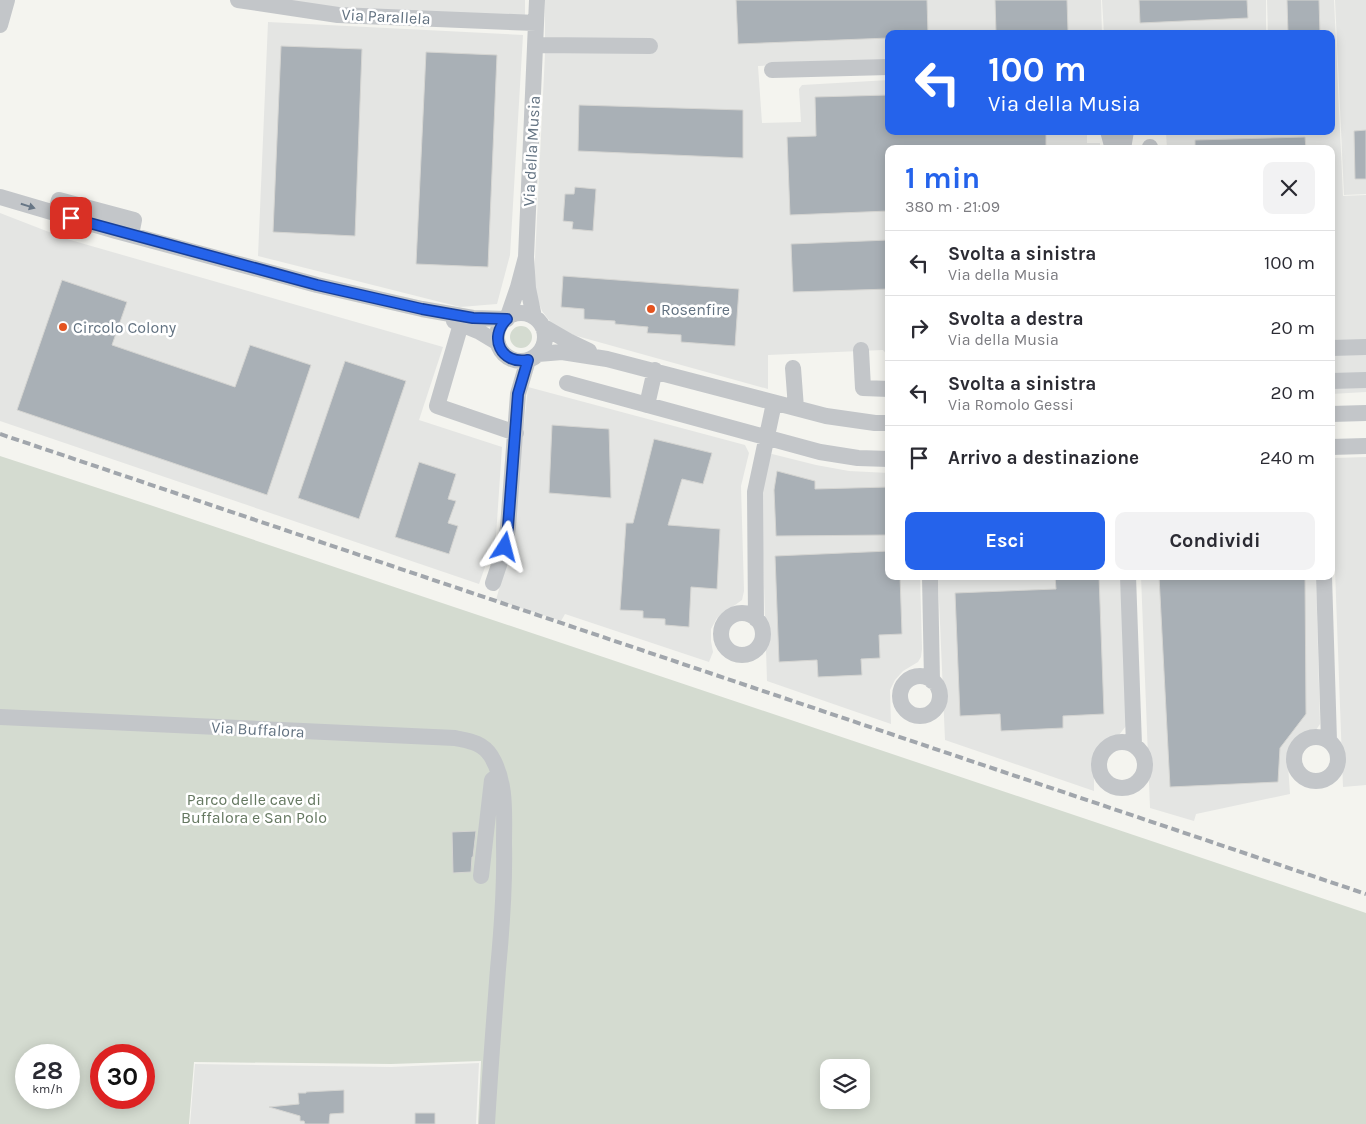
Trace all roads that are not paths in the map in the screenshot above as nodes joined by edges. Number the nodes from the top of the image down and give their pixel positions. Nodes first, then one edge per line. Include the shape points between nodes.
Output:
1 (6, 0) edge
2 (238, 0) edge
3 (537, 0) edge
4 (536, 23) junction
5 (0, 26) edge
6 (536, 45) junction
7 (650, 46) dead end
8 (885, 67) edge
9 (772, 70) dead end
10 (0, 197) edge
11 (526, 257) junction
12 (422, 309) junction
13 (507, 319) junction
14 (538, 322) junction
15 (462, 324) junction
16 (498, 343) junction
17 (1366, 347) edge
18 (1335, 348) edge
19 (861, 350) dead end
20 (533, 357) junction
21 (509, 358) junction
22 (607, 359) junction
23 (793, 368) dead end
24 (655, 370) junction
25 (1366, 380) edge
26 (1335, 381) edge
27 (567, 383) dead end
28 (885, 389) edge
29 (518, 394) junction
30 (774, 403) junction
31 (646, 405) junction
32 (796, 408) junction
33 (1366, 412) edge
34 (1335, 414) edge
35 (885, 423) edge
36 (516, 433) junction
37 (766, 438) junction
38 (1366, 446) edge
39 (1335, 447) edge
40 (885, 459) edge
41 (930, 580) edge
42 (1128, 580) edge
43 (1324, 580) edge
44 (493, 583) dead end
45 (756, 619) dead end
46 (932, 681) dead end
47 (0, 717) edge
48 (1329, 741) dead end
49 (1134, 745) dead end
50 (499, 774) junction
51 (481, 876) dead end
52 (487, 1124) edge

1 - 5 street
2 - 4 street, Via Parallela via 338,15
3 - 4 street, Via della Musia
4 - 6 street, Via della Musia
6 - 7 street
6 - 11 street, Via della Musia
8 - 9 street
10 -> 12 street via 55,214 60,200 134,220 131,235 308,283
11 - 13 street, Via della Musia
11 - 14 street, Via della Musia via 528,288
12 - 13 street via 473,318
12 - 15 street
13 - 14 street via 520,314
13 - 16 street, Via della Musia via 499,330
14 - 20 street, Via della Musia via 545,341
14 - 22 street via 568,342
15 - 16 street
15 - 36 street via 437,406
16 - 21 street, Via della Musia
17 - 18 street
19 - 28 street via 863,388
20 - 21 street via 522,361
20 - 22 street via 562,352
20 - 29 street, Via della Musia
21 - 29 street, Via della Musia
22 - 24 street
23 - 32 street
24 - 30 street
24 - 31 street
25 - 26 street
27 - 31 street
29 - 36 street, Via della Musia
30 - 32 street
30 - 37 street
31 - 37 street
32 - 35 street
33 - 34 street
36 - 44 street, Via della Musia via 505,547
37 - 40 street via 820,452
37 - 45 street via 755,492
38 - 39 street
41 - 46 street
42 - 49 street
43 - 48 street
47 - 50 street, Via Buffalora via 455,738 474,742 486,749
50 - 51 street via 492,780
50 - 52 street, Via Buffalora via 504,800 504,889 483,1102

